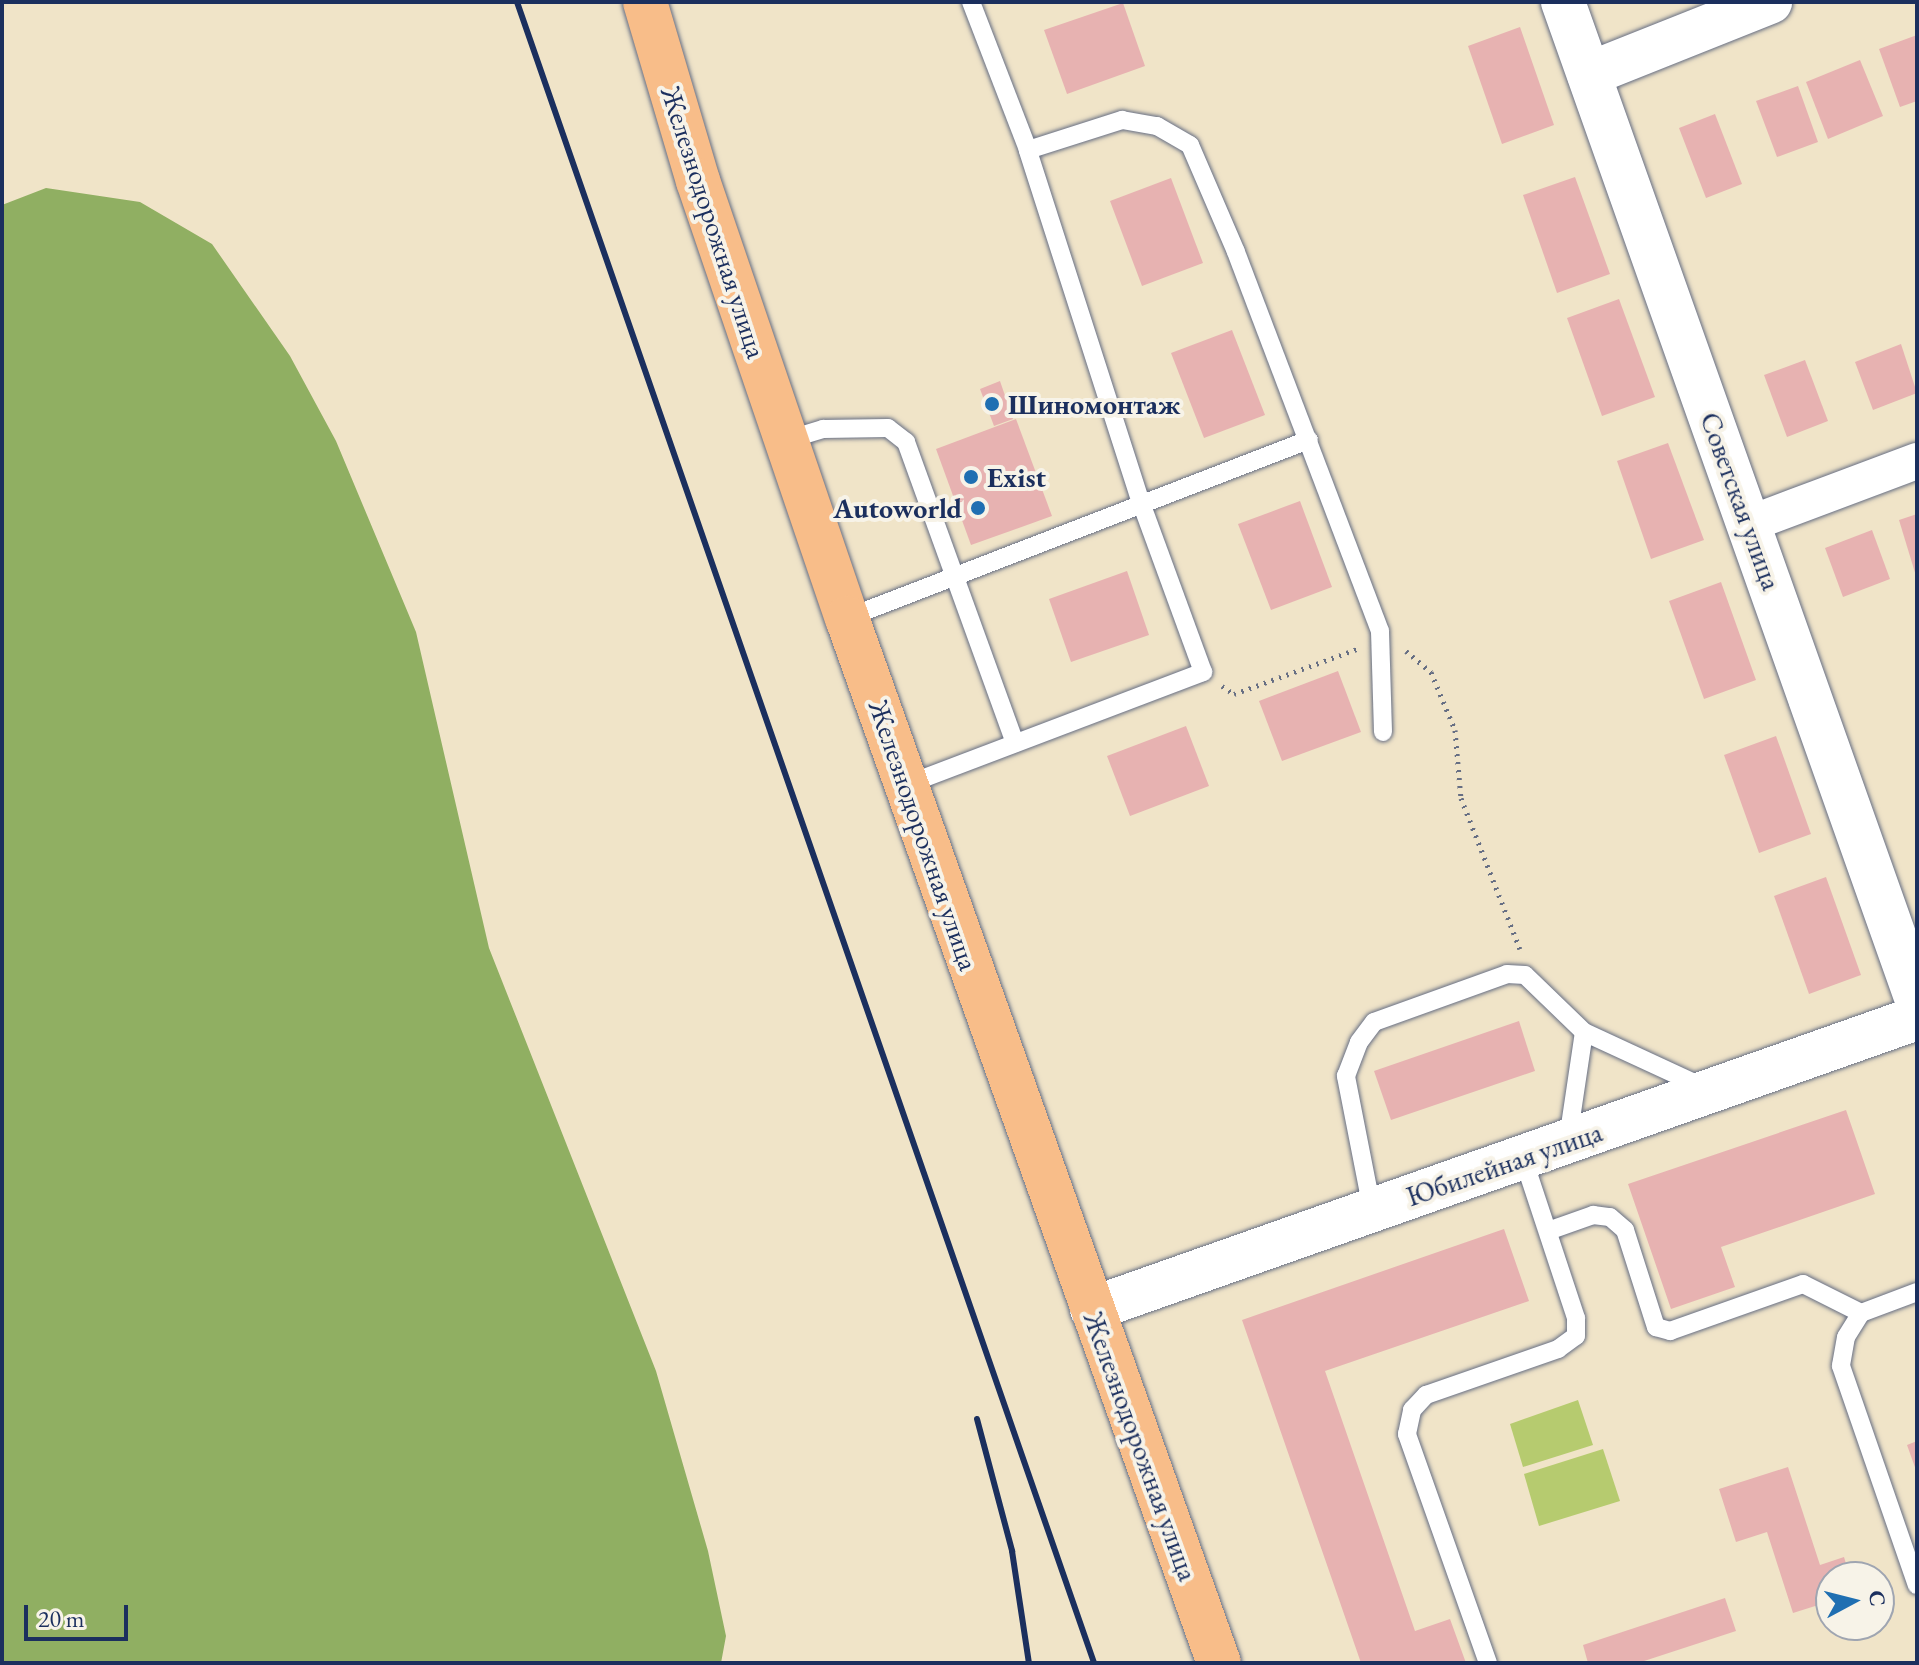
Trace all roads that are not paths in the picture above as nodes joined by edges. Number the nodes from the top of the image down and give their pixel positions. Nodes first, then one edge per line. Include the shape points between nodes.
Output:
1 (645, 2) edge
2 (971, 2) edge
3 (1563, 2) edge
4 (1770, 2) edge
5 (1589, 74) junction
6 (1028, 150) junction
7 (786, 440) junction
8 (1309, 440) junction
9 (1917, 461) edge
10 (1141, 503) junction
11 (1749, 524) junction
12 (956, 579) junction
13 (847, 618) junction
14 (1383, 732) dead end
15 (1015, 743) junction
16 (906, 785) junction
17 (1917, 1000) edge
18 (1917, 1018) edge
19 (1584, 1032) junction
20 (1715, 1092) junction
21 (1567, 1142) junction
22 (1523, 1158) junction
23 (1372, 1209) junction
24 (1548, 1231) junction
25 (1917, 1292) edge
26 (1092, 1309) junction
27 (1861, 1313) junction
28 (1917, 1585) edge
29 (1219, 1663) edge
30 (1488, 1663) edge

1 - 7 main road, Железнодорожная улица via 698,181
2 - 6 lane
3 - 5 street, Советская улица
4 - 5 street
5 - 11 street, Советская улица
6 - 8 lane via 1122,120 1157,126 1190,145
6 - 10 lane
7 - 12 lane via 823,429 888,428 906,442
7 - 13 main road, Железнодорожная улица
8 - 10 lane
8 - 14 lane via 1380,635
9 - 11 street
10 - 12 lane
10 - 15 lane via 1203,672
11 - 17 street, Советская улица
12 - 13 lane
12 - 15 lane
13 - 16 main road, Железнодорожная улица
15 - 16 lane
16 - 26 main road, Железнодорожная улица
18 - 20 street, Юбилейная улица
19 - 20 lane
19 - 21 lane
19 - 23 lane via 1525,975 1507,974 1374,1022 1359,1042 1346,1076
20 - 21 street, Юбилейная улица
21 - 22 street, Юбилейная улица
22 - 23 street, Юбилейная улица
22 - 24 lane
23 - 26 street, Юбилейная улица
24 - 27 lane via 1593,1215 1610,1217 1625,1230 1656,1327 1670,1331 1803,1284
24 - 30 lane via 1576,1318 1576,1336 1558,1349 1426,1395 1412,1410 1407,1434
25 - 27 lane
26 - 29 main road, Железнодорожная улица
27 - 28 lane via 1846,1337 1841,1366

